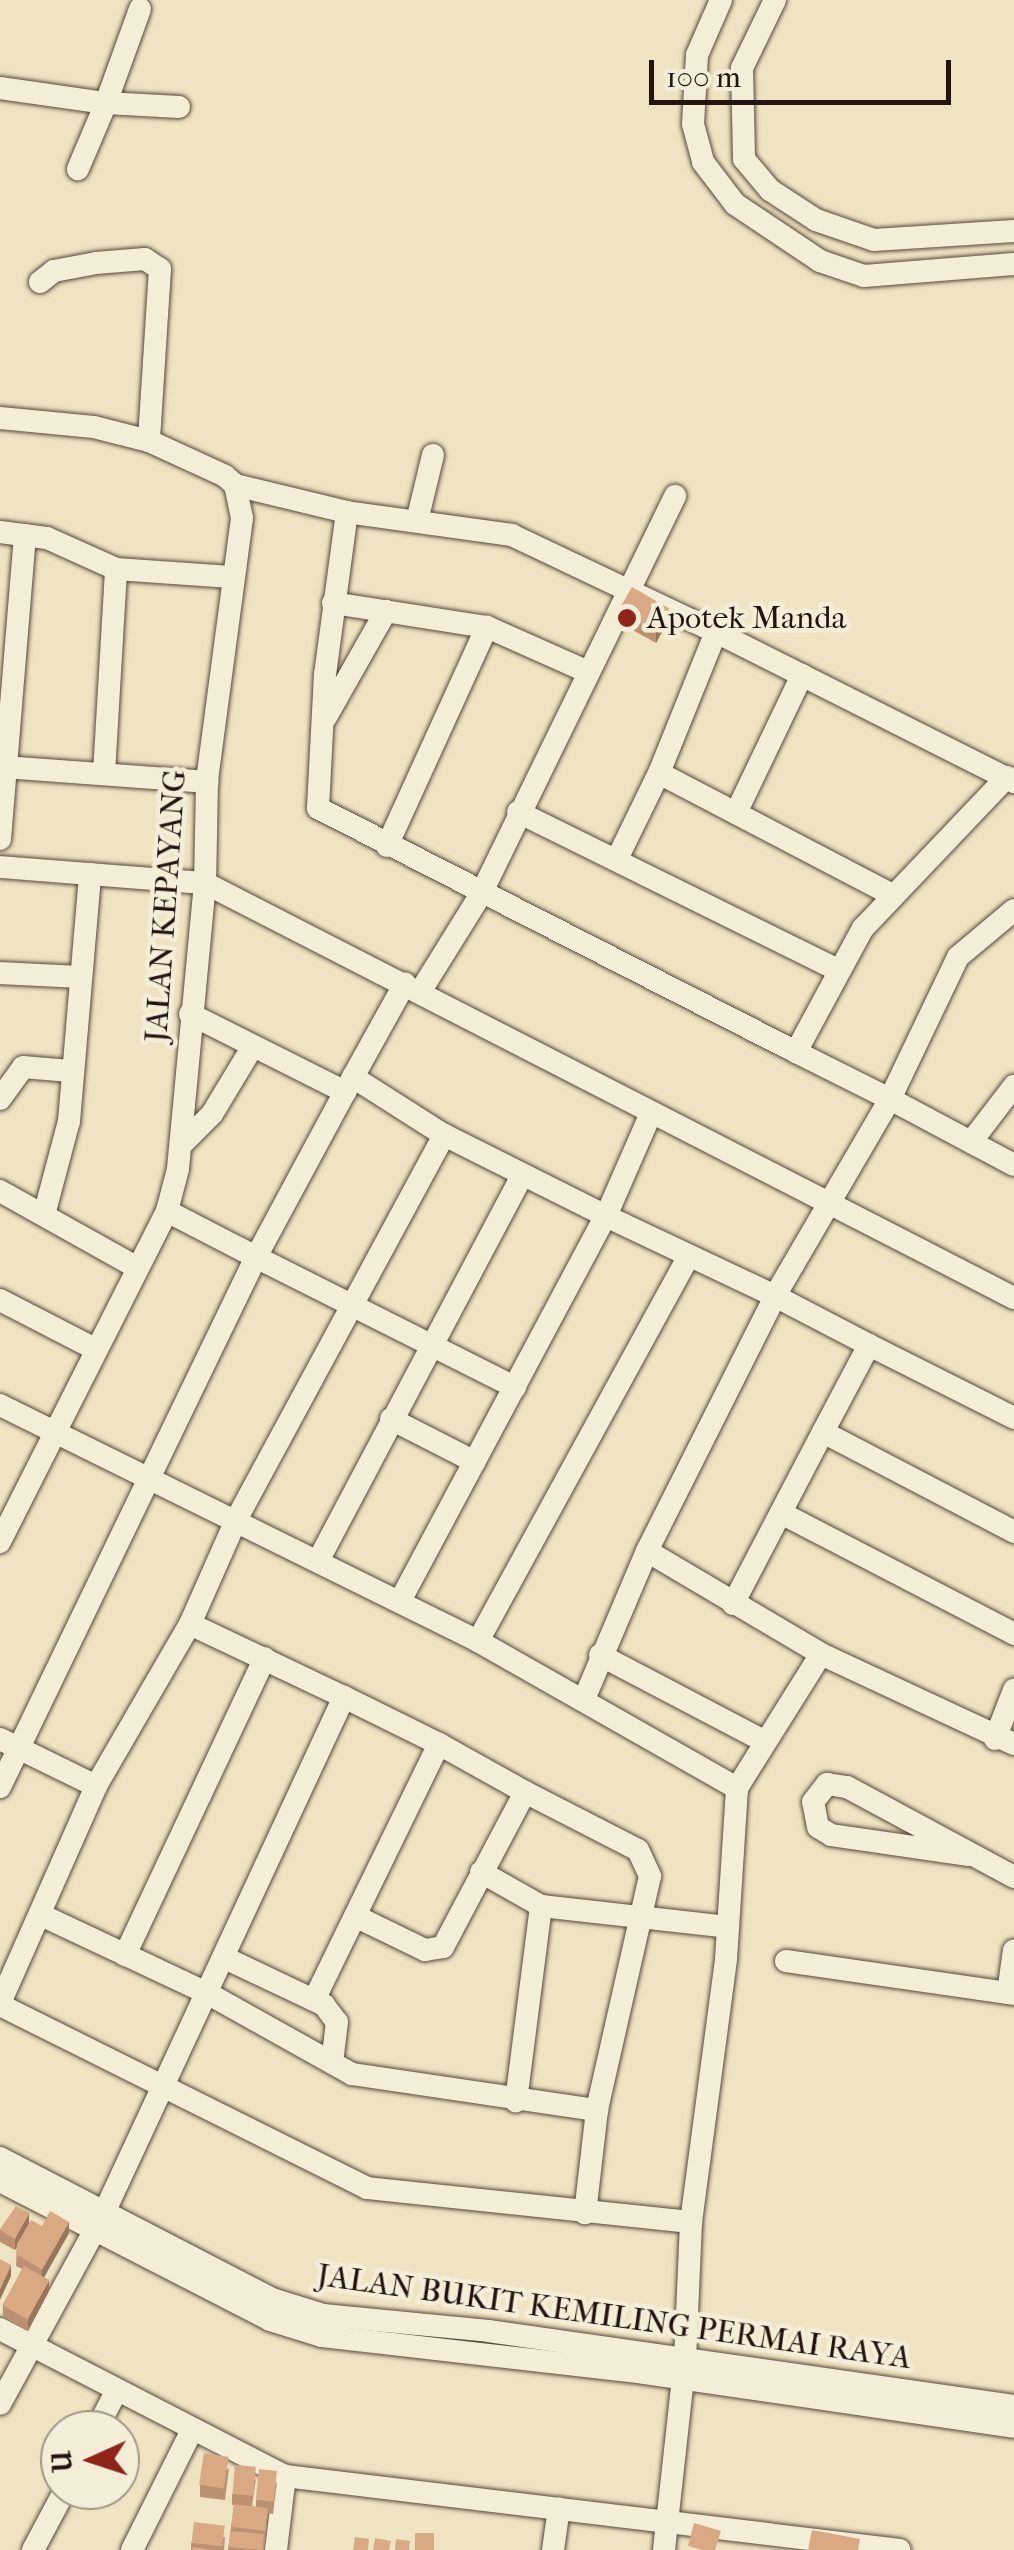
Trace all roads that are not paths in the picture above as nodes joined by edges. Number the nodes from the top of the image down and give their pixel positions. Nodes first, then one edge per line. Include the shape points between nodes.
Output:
1 (721, 0) edge
2 (775, 0) edge
3 (140, 9) dead end
4 (0, 88) edge
5 (106, 103) junction
6 (179, 107) dead end
7 (78, 169) dead end
8 (1014, 231) edge
9 (1014, 264) edge
10 (40, 282) dead end
11 (0, 418) edge
12 (149, 441) junction
13 (433, 455) dead end
14 (235, 485) junction
15 (676, 496) dead end
16 (347, 512) junction
17 (417, 521) junction
18 (0, 532) edge
19 (25, 536) junction
20 (116, 569) junction
21 (231, 577) junction
22 (628, 589) junction
23 (333, 603) junction
24 (386, 611) junction
25 (488, 627) junction
26 (716, 632) junction
27 (586, 671) junction
28 (802, 674) junction
29 (322, 725) junction
30 (5, 767) junction
31 (659, 772) junction
32 (104, 773) junction
33 (1011, 779) edge
34 (207, 782) junction
35 (518, 812) junction
36 (736, 814) junction
37 (0, 839) edge
38 (387, 846) junction
39 (618, 856) junction
40 (0, 867) edge
41 (90, 874) junction
42 (205, 883) junction
43 (481, 894) junction
44 (894, 896) junction
45 (1012, 916) edge
46 (837, 970) junction
47 (0, 973) edge
48 (79, 977) junction
49 (413, 988) junction
50 (190, 1014) junction
51 (254, 1046) junction
52 (796, 1052) junction
53 (70, 1071) junction
54 (349, 1085) junction
55 (1014, 1086) edge
56 (890, 1098) junction
57 (0, 1099) edge
58 (651, 1114) junction
59 (444, 1135) junction
60 (970, 1142) junction
61 (182, 1144) junction
62 (1014, 1165) edge
63 (522, 1176) junction
64 (0, 1191) edge
65 (830, 1204) junction
66 (167, 1211) junction
67 (44, 1214) junction
68 (606, 1216) junction
69 (256, 1256) junction
70 (687, 1259) junction
71 (136, 1268) junction
72 (774, 1296) junction
73 (1014, 1298) edge
74 (0, 1300) edge
75 (350, 1308) junction
76 (430, 1344) junction
77 (869, 1346) junction
78 (95, 1350) junction
79 (515, 1387) junction
80 (0, 1406) edge
81 (1014, 1418) edge
82 (391, 1419) junction
83 (54, 1432) junction
84 (824, 1432) junction
85 (475, 1462) junction
86 (146, 1476) junction
87 (781, 1513) junction
88 (6, 1516) edge
89 (236, 1520) junction
90 (1014, 1532) edge
91 (0, 1542) edge
92 (647, 1551) junction
93 (318, 1561) junction
94 (400, 1601) junction
95 (733, 1604) junction
96 (190, 1624) junction
97 (1014, 1634) edge
98 (478, 1641) junction
99 (821, 1654) junction
100 (600, 1655) junction
101 (265, 1658) junction
102 (1014, 1690) edge
103 (344, 1696) junction
104 (586, 1697) junction
105 (764, 1741) junction
106 (1005, 1741) edge
107 (9, 1743) edge
108 (439, 1744) junction
109 (96, 1786) junction
110 (0, 1788) edge
111 (738, 1788) junction
112 (525, 1792) junction
113 (969, 1855) junction
114 (481, 1872) junction
115 (1014, 1876) edge
116 (542, 1906) junction
117 (41, 1915) junction
118 (355, 1916) junction
119 (641, 1918) junction
120 (728, 1927) junction
121 (1014, 1950) edge
122 (125, 1954) junction
123 (225, 1958) junction
124 (786, 1961) dead end
125 (1011, 1993) edge
126 (208, 1994) junction
127 (314, 2000) junction
128 (0, 2004) edge
129 (332, 2063) junction
130 (160, 2087) junction
131 (516, 2101) junction
132 (597, 2110) junction
133 (0, 2158) edge
134 (0, 2180) edge
135 (585, 2213) junction
136 (690, 2222) junction
137 (98, 2223) junction
138 (0, 2330) edge
139 (30, 2344) junction
140 (684, 2369) junction
141 (117, 2390) junction
142 (0, 2404) edge
143 (1014, 2406) edge
144 (106, 2410) edge
145 (1014, 2427) edge
146 (192, 2430) junction
147 (285, 2476) junction
148 (559, 2508) junction
149 (54, 2510) edge
150 (668, 2521) junction
151 (768, 2542) edge
152 (862, 2548) edge
153 (33, 2550) edge
154 (132, 2550) edge
155 (276, 2550) edge
156 (553, 2550) edge
157 (664, 2550) edge
158 (900, 2550) edge

1 - 9 street via 697,55 693,124 703,162 736,204 820,261 864,276
2 - 8 street via 742,68 744,160 770,190 816,220 874,240
3 - 5 street
4 - 5 street
5 - 6 street
5 - 7 street
10 - 12 street via 54,271 145,258 160,270
11 - 12 street via 94,427
12 - 14 street
13 - 17 street
14 - 16 street
14 - 21 street, JALAN KEPAYANG via 242,518
15 - 22 street
16 - 17 street
16 - 23 street
17 - 22 street via 512,535
18 - 19 street
19 - 20 street via 47,538
19 - 30 street
20 - 21 street
20 - 32 street
21 - 34 street, JALAN KEPAYANG
22 - 26 street
22 - 27 street
23 - 24 street
23 - 29 street
24 - 25 street
24 - 29 street
25 - 27 street
25 - 38 street
26 - 28 street
26 - 31 street
27 - 35 street
28 - 33 street
28 - 36 street
29 - 38 street via 318,808
30 - 32 street
30 - 37 street
31 - 36 street
31 - 39 street
32 - 34 street
33 - 44 street
34 - 42 street, JALAN KEPAYANG
35 - 39 street
35 - 43 street
36 - 44 street
38 - 43 street
39 - 46 street
40 - 41 street
41 - 42 street
41 - 48 street
42 - 49 street
42 - 50 street, JALAN KEPAYANG
43 - 49 street
43 - 52 street
44 - 46 street
45 - 56 street via 958,958
46 - 52 street
47 - 48 street
48 - 53 street
49 - 54 street
49 - 58 street
50 - 51 street
50 - 61 street, JALAN KEPAYANG
51 - 54 street
51 - 61 street via 212,1114
52 - 56 street
53 - 57 street via 23,1068
53 - 67 street via 69,1121
54 - 59 street
54 - 69 street
55 - 60 street
56 - 60 street
56 - 65 street
58 - 65 street
58 - 68 street
59 - 63 street
59 - 75 street
60 - 62 street
61 - 66 street, JALAN KEPAYANG
63 - 68 street
63 - 76 street
64 - 67 street
65 - 72 street
65 - 73 street
66 - 69 street
66 - 71 street, JALAN KEPAYANG
67 - 71 street
68 - 70 street
68 - 79 street
69 - 75 street
69 - 86 street
70 - 72 street
70 - 98 street
71 - 78 street, JALAN KEPAYANG
72 - 77 street
72 - 92 street
74 - 78 street
75 - 76 street
75 - 89 street
76 - 79 street
76 - 82 street
77 - 81 street
77 - 84 street
78 - 83 street, JALAN KEPAYANG
79 - 85 street
80 - 83 street
82 - 85 street
82 - 93 street
83 - 86 street
83 - 88 street, JALAN KEPAYANG
84 - 87 street
84 - 90 street
85 - 94 street
86 - 89 street
86 - 107 street
87 - 95 street
87 - 97 street
88 - 91 street, JALAN KEPAYANG
89 - 93 street
89 - 96 street
92 - 95 street
92 - 100 street
93 - 94 street
94 - 98 street
95 - 99 street
96 - 101 street
96 - 109 street
98 - 104 street
99 - 105 street
99 - 106 street
100 - 104 street
100 - 105 street
101 - 103 street
101 - 122 street
102 - 106 street
103 - 108 street
103 - 123 street
104 - 111 street
105 - 111 street
107 - 109 street
107 - 110 street
108 - 112 street
108 - 118 street
109 - 117 street
111 - 120 street
112 - 114 street
112 - 119 street via 638,1850 650,1876
113 - 113 street via 900,1810 836,1783 822,1786 813,1802 818,1827 831,1836
113 - 115 street
114 - 116 street
114 - 118 street via 438,1950
116 - 119 street
116 - 131 street
117 - 122 street
117 - 128 street
118 - 127 street
119 - 120 street
119 - 132 street
120 - 136 street
121 - 125 street
122 - 126 street
123 - 126 street
123 - 127 street
124 - 125 street
126 - 129 street
126 - 130 street
127 - 129 street via 337,2022
128 - 130 street
129 - 131 street via 409,2087
130 - 135 street via 367,2188
130 - 137 street
131 - 132 street
132 - 135 street
133 - 137 street, JALAN BUKIT KEMILING PERMAI RAYA
134 - 137 street, JALAN BUKIT KEMILING PERMAI RAYA
135 - 136 street
136 - 140 street
137 - 139 street
137 - 140 street, JALAN BUKIT KEMILING PERMAI RAYA via 323,2316
138 - 139 street
139 - 141 street
139 - 142 street
140 - 143 street, JALAN BUKIT KEMILING PERMAI RAYA
140 - 145 street, JALAN BUKIT KEMILING PERMAI RAYA
140 - 150 street
141 - 144 street
141 - 146 street
146 - 147 street
146 - 154 street
147 - 148 street
147 - 155 street
148 - 150 street
148 - 156 street
149 - 153 street
150 - 151 street
150 - 157 street
151 - 152 street
152 - 158 street

